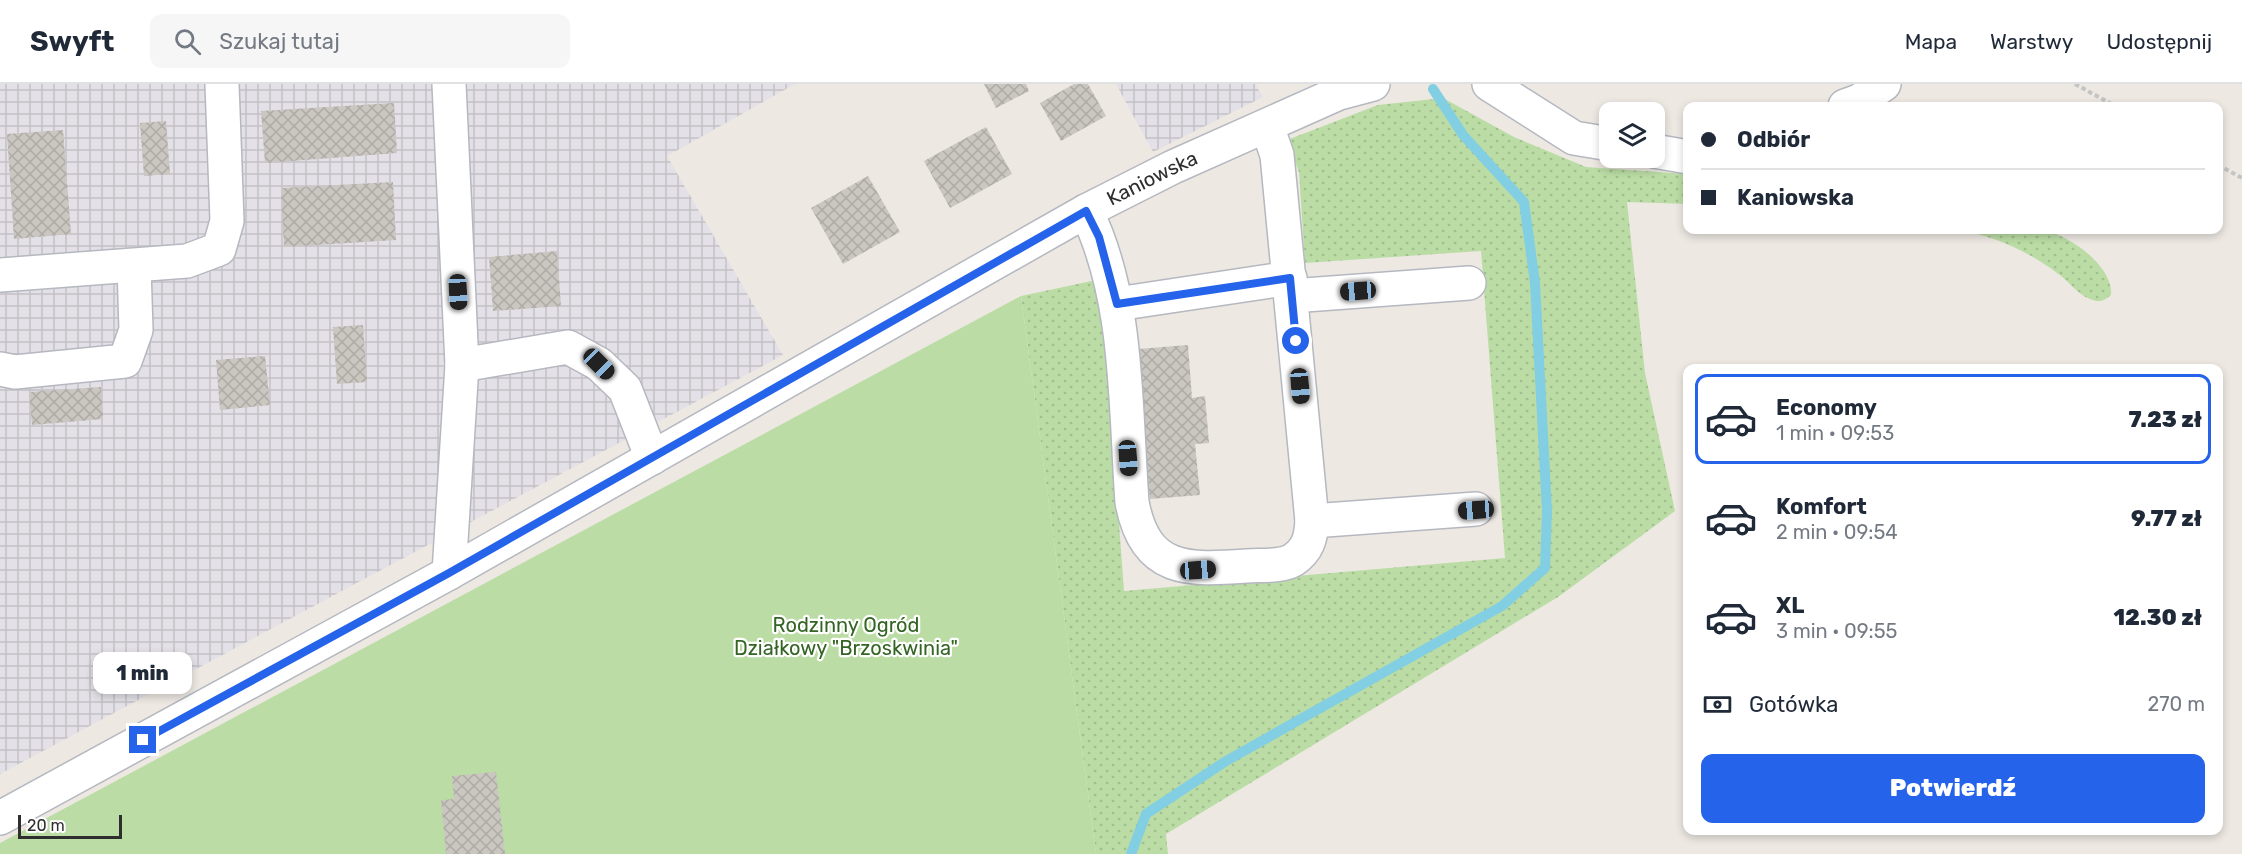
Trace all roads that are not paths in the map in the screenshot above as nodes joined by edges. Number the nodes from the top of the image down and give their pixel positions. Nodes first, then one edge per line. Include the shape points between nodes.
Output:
1 (222, 84) edge
2 (448, 84) edge
3 (1373, 84) edge
4 (1489, 84) edge
5 (1884, 84) edge
6 (1856, 102) edge
7 (1267, 126) junction
8 (1599, 142) edge
9 (1665, 153) edge
10 (1683, 156) edge
11 (1086, 211) junction
12 (134, 267) junction
13 (0, 275) edge
14 (1469, 283) dead end
15 (1291, 287) junction
16 (1117, 304) junction
17 (462, 365) junction
18 (0, 369) edge
19 (652, 458) junction
20 (1476, 510) dead end
21 (1312, 521) junction
22 (449, 573) junction
23 (0, 818) edge

1 - 12 street via 227,221 219,249 187,261
2 - 17 street
3 - 7 street, Kaniowska via 1339,93
4 - 8 street via 1574,138
5 - 6 street
7 - 11 street, Kaniowska
7 - 15 street via 1277,155
9 - 10 street
11 - 16 street via 1099,237
11 - 19 street, Kaniowska
12 - 13 street
12 - 18 street via 136,330 125,361 15,372
14 - 15 street
15 - 16 street
15 - 21 street
16 - 21 street via 1132,502 1140,530 1155,551 1182,567 1198,570 1290,562 1308,545
17 - 19 street via 568,347 599,364 625,389
17 - 22 street
19 - 22 street, Kaniowska
20 - 21 street
22 - 23 street, Kaniowska

